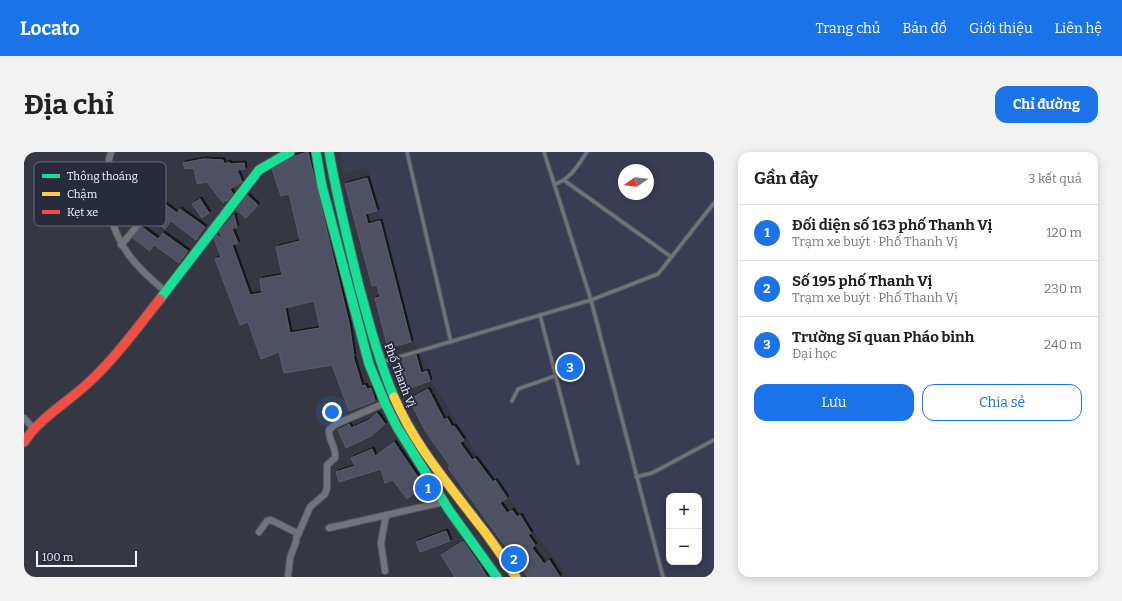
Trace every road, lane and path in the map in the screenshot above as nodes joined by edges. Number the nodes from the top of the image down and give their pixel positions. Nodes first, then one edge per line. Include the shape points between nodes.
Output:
1 (111, 152) edge
2 (290, 152) edge
3 (316, 152) edge
4 (329, 152) edge
5 (407, 152) edge
6 (544, 152) edge
7 (587, 152) edge
8 (108, 162) edge
9 (565, 181) junction
10 (555, 184) junction
11 (714, 203) edge
12 (114, 226) edge
13 (137, 226) edge
14 (121, 245) junction
15 (670, 256) junction
16 (164, 291) junction
17 (591, 300) junction
18 (540, 315) junction
19 (451, 342) junction
20 (381, 363) junction
21 (555, 376) junction
22 (512, 401) dead end
23 (385, 403) junction
24 (24, 418) edge
25 (33, 428) junction
26 (714, 440) edge
27 (24, 442) edge
28 (578, 463) dead end
29 (636, 477) junction
30 (444, 502) junction
31 (386, 515) junction
32 (329, 528) dead end
33 (259, 532) dead end
34 (298, 535) junction
35 (385, 571) dead end
36 (288, 577) edge
37 (497, 577) edge
38 (516, 577) edge
39 (663, 577) edge

1 - 8 street
2 - 16 main road via 259,170
3 - 23 main road, Phố Thanh Vị via 342,266 369,364
4 - 20 main road, Phố Thanh Vị via 344,234
5 - 19 lane
6 - 10 lane
7 - 9 lane
9 - 10 lane
9 - 15 lane
10 - 17 lane
11 - 15 lane
12 - 14 street
13 - 14 street
14 - 16 street via 146,276
15 - 17 lane via 658,274
16 - 25 main road via 130,336 87,384
17 - 18 lane
17 - 29 lane
18 - 19 lane
18 - 21 lane
19 - 20 lane
20 - 38 main road, Phố Thanh Vị via 394,397 422,447 454,495 477,521
21 - 22 lane via 518,389
21 - 28 lane
23 - 30 main road, Phố Thanh Vị
23 - 34 street via 336,424 329,430 329,437 336,452 335,458 327,465 327,488 325,494 310,507
24 - 25 street
25 - 27 main road
26 - 29 lane via 652,474
29 - 39 lane
30 - 31 street
30 - 37 main road, Phố Thanh Vị
31 - 32 street
31 - 35 street via 381,543
33 - 34 street via 267,521 271,520
34 - 36 street via 290,558

